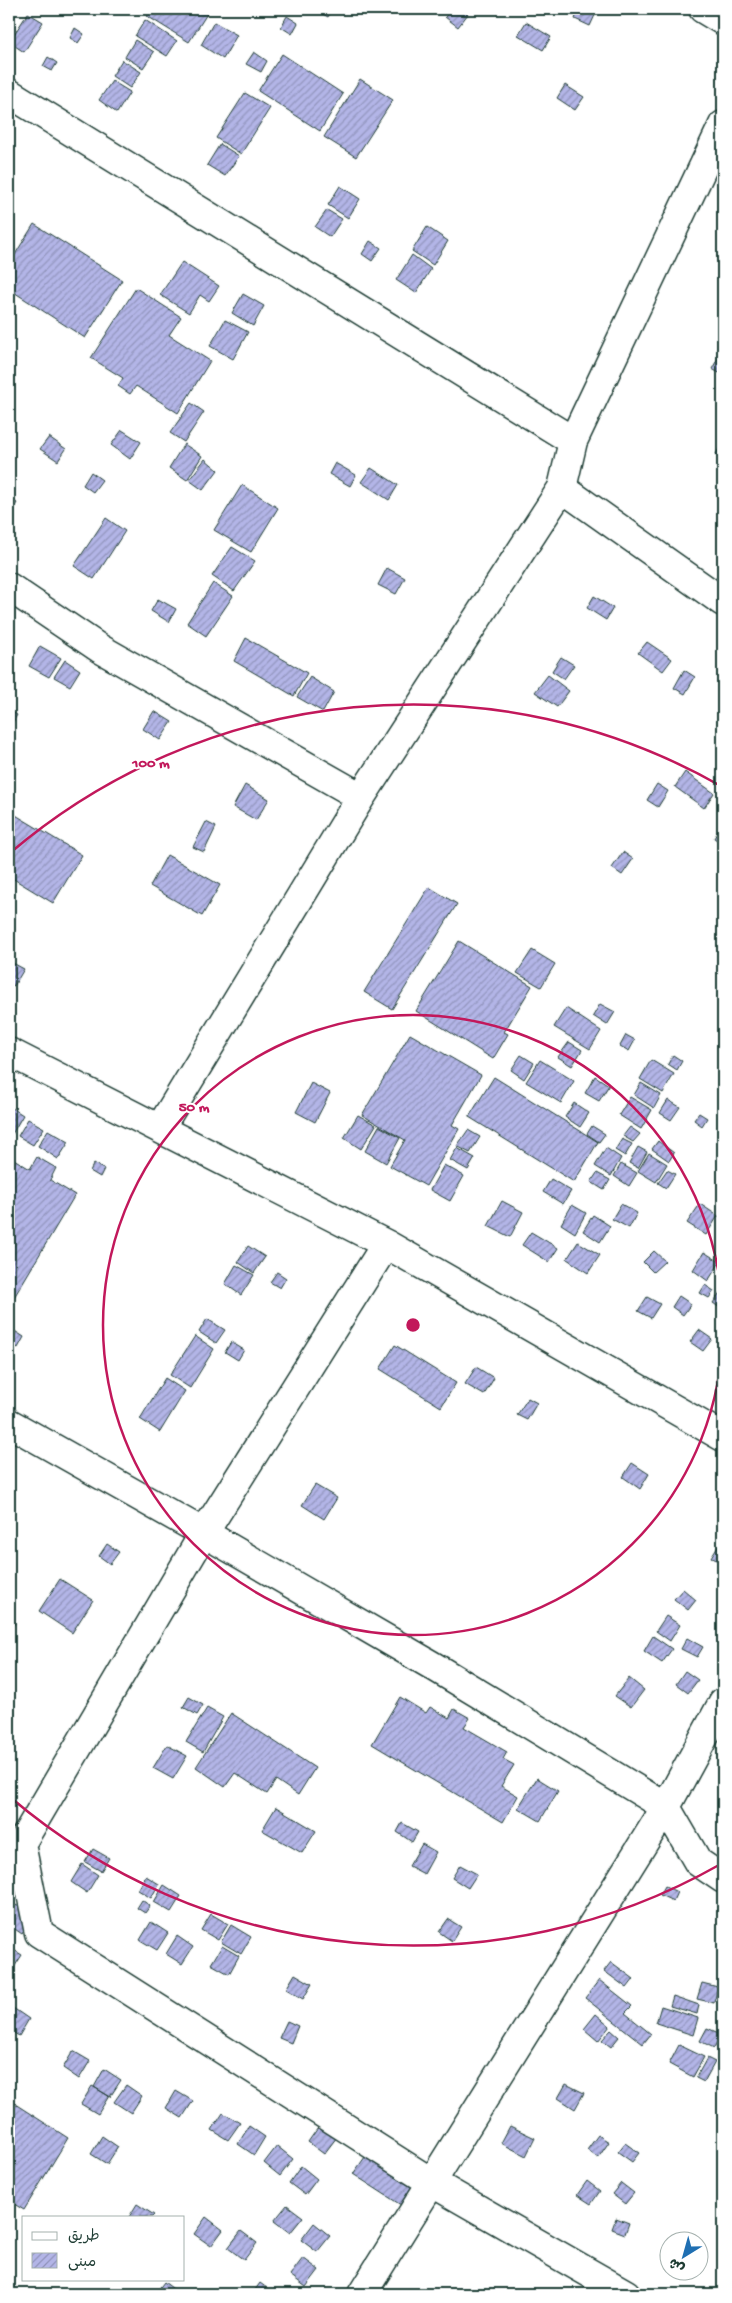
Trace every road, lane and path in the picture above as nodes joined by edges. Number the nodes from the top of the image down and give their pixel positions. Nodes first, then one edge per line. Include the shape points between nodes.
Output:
1 (703, 9) edge
2 (723, 21) edge
3 (9, 93) edge
4 (723, 125) edge
5 (574, 441) junction
6 (562, 488) junction
7 (9, 587) edge
8 (723, 602) edge
9 (361, 797) junction
10 (9, 1052) edge
11 (160, 1128) junction
12 (386, 1244) junction
13 (9, 1423) edge
14 (723, 1437) edge
15 (204, 1533) junction
16 (723, 1702) edge
17 (666, 1806) junction
18 (723, 1879) edge
19 (432, 2182) junction
20 (362, 2294) edge
21 (626, 2294) edge

1 - 2 street
3 - 5 street
4 - 5 street
5 - 6 street
6 - 8 street
6 - 9 street
7 - 9 street via 99,648
9 - 11 street
10 - 11 street
11 - 12 street
12 - 14 street
12 - 15 street
13 - 15 street
15 - 17 street
15 - 19 street via 21,1844 39,1933
16 - 17 street
17 - 18 street via 698,1862
17 - 19 street
19 - 20 street
19 - 21 street

